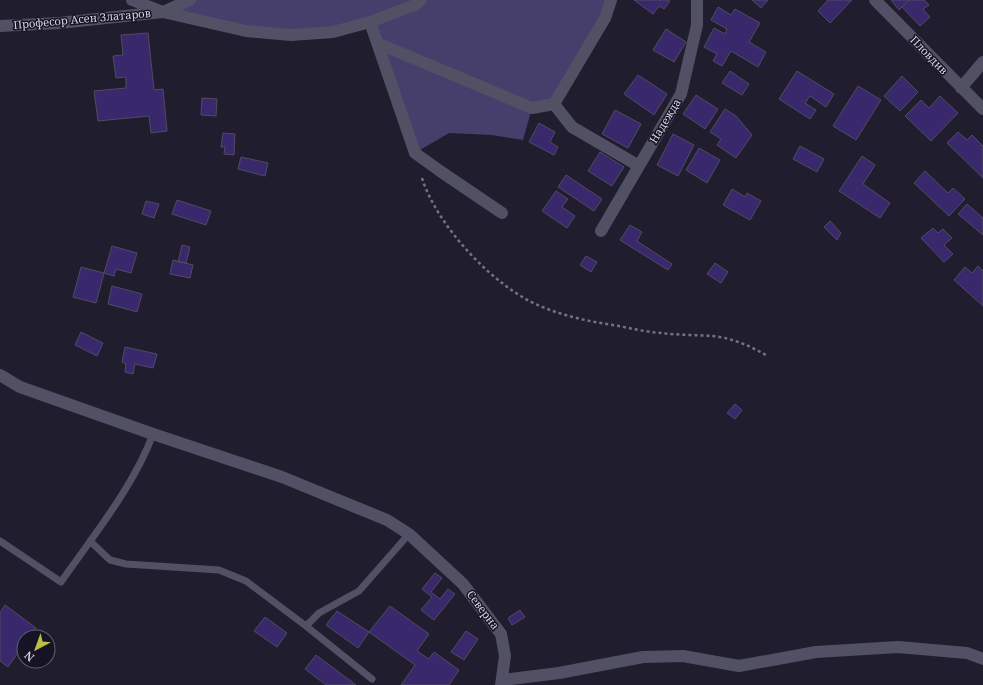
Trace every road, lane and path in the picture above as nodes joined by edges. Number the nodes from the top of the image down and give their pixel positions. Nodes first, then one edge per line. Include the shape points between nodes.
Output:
1 (132, 0) edge
2 (190, 0) edge
3 (421, 0) edge
4 (611, 0) edge
5 (697, 0) edge
6 (875, 0) edge
7 (163, 12) junction
8 (370, 22) junction
9 (0, 26) edge
10 (377, 43) junction
11 (983, 62) edge
12 (961, 88) junction
13 (554, 104) junction
14 (983, 109) edge
15 (415, 153) junction
16 (639, 166) junction
17 (502, 213) dead end
18 (601, 231) dead end
19 (766, 355) dead end
20 (0, 375) edge
21 (153, 434) junction
22 (409, 534) junction
23 (0, 541) edge
24 (90, 542) junction
25 (306, 626) junction
26 (983, 659) edge
27 (372, 679) dead end
28 (503, 683) edge

1 - 7 street
2 - 7 street
3 - 8 street via 415,5
4 - 13 street via 605,18
5 - 16 street, Надежда via 697,25 681,94
6 - 12 street, Пловдив
7 - 8 street via 246,31 291,36 333,32
7 - 9 street, Професор Асен Златаров via 59,23
8 - 10 street
10 - 13 street via 532,108
10 - 15 street
11 - 12 street
12 - 14 street, Пловдив
13 - 16 street via 572,127
15 - 17 street
15 - 19 path via 426,188 449,228 472,256 508,288 540,306 577,319 662,333 714,336 749,345
16 - 18 street, Надежда
20 - 21 street, Северна via 20,387
21 - 22 street, Северна via 282,477 388,520
21 - 24 lane via 142,460
22 - 25 lane via 359,591 320,613
22 - 28 street, Северна via 463,584 501,634 505,656
23 - 24 lane via 61,582
24 - 25 lane via 110,560 126,564 219,570 246,581
25 - 27 lane
26 - 28 street via 967,653 898,647 816,652 739,666 683,656 644,657

